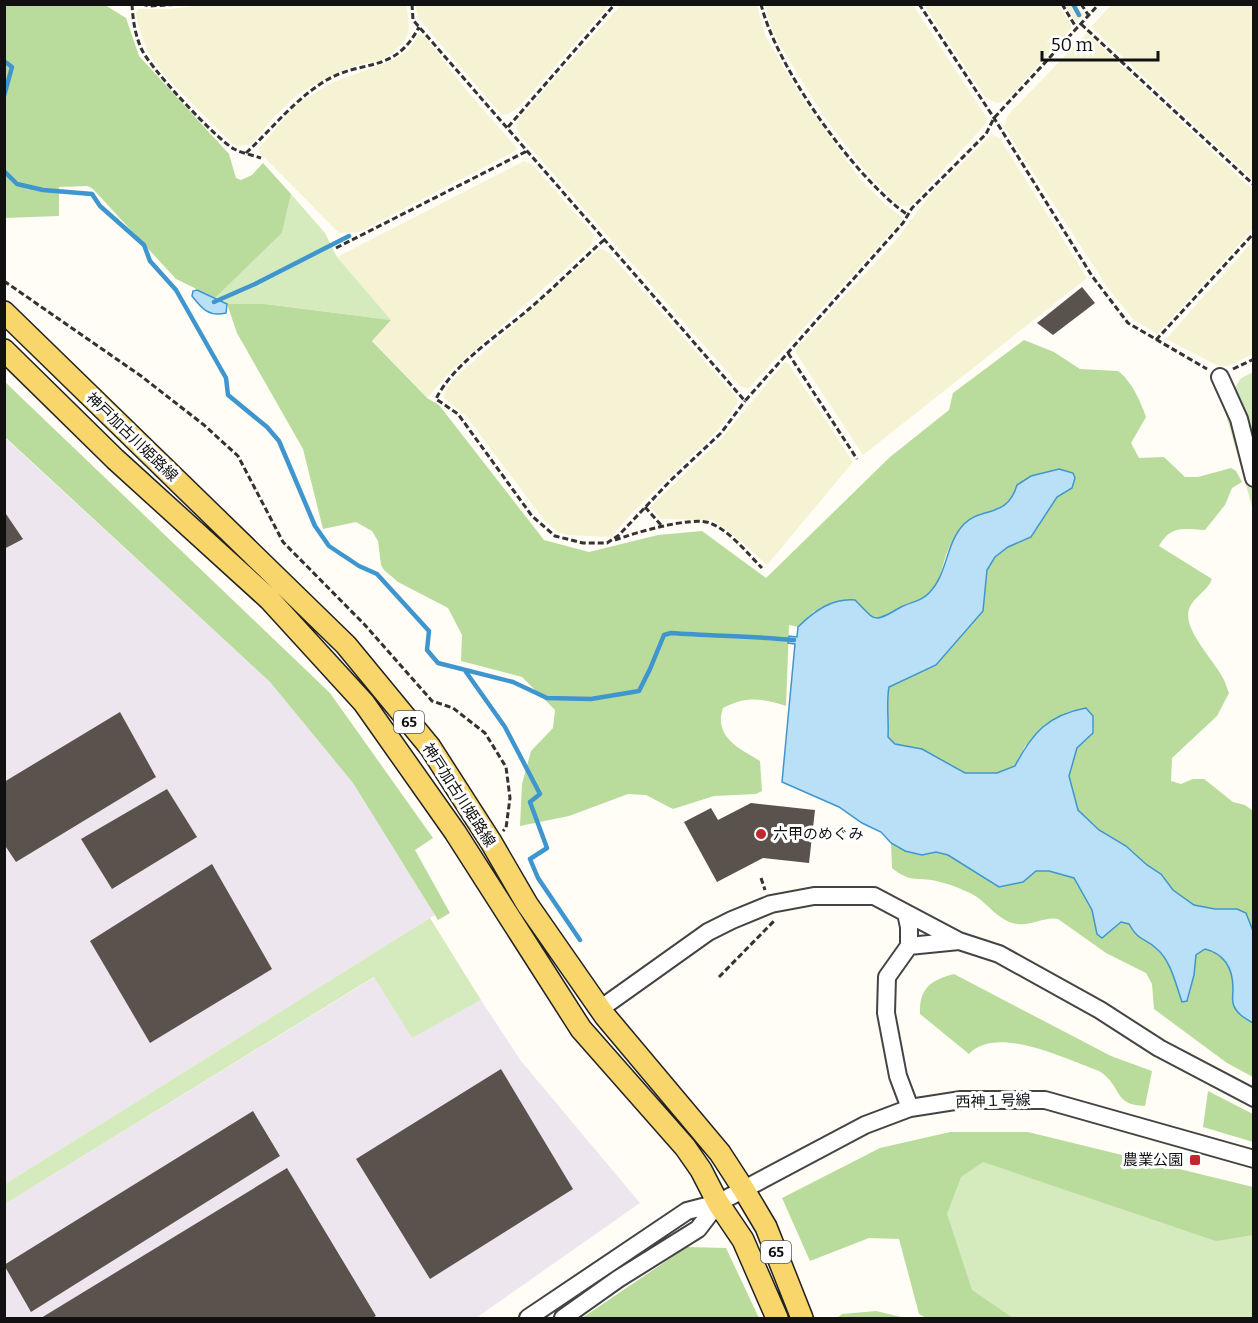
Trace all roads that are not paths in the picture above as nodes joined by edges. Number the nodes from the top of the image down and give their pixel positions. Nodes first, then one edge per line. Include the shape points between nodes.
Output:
1 (4, 312) edge
2 (4, 350) edge
3 (1220, 377) road end
4 (1254, 478) edge
5 (906, 913) junction
6 (959, 940) junction
7 (909, 946) junction
8 (600, 1009) junction
9 (1254, 1098) edge
10 (910, 1108) junction
11 (1254, 1159) edge
12 (744, 1190) junction
13 (718, 1203) junction
14 (528, 1318) edge
15 (562, 1318) edge
16 (777, 1318) edge
17 (802, 1318) edge

1 - 8 main road, 神戸加古川姫路線 / 65 via 346,645 430,747 527,904
2 - 13 main road, 神戸加古川姫路線 / 65 via 115,459 269,599 364,703 455,832 581,1029 685,1147
3 - 4 street via 1239,419
5 - 6 street
5 - 7 street
5 - 8 street via 874,896 813,896 771,904 708,932
6 - 7 street
6 - 9 street via 999,954 1159,1048
7 - 10 street via 887,977 886,1013 898,1076
8 - 12 main road, 神戸加古川姫路線 / 65 via 720,1153
10 - 11 street, 西神１号線 via 962,1100 1045,1100
10 - 12 street, 西神１号線 via 865,1125
12 - 13 street, 西神１号線
12 - 17 main road, 神戸加古川姫路線 / 65 via 766,1227
13 - 14 street via 687,1211
13 - 15 street via 698,1229
13 - 16 main road, 神戸加古川姫路線 / 65 via 743,1240

